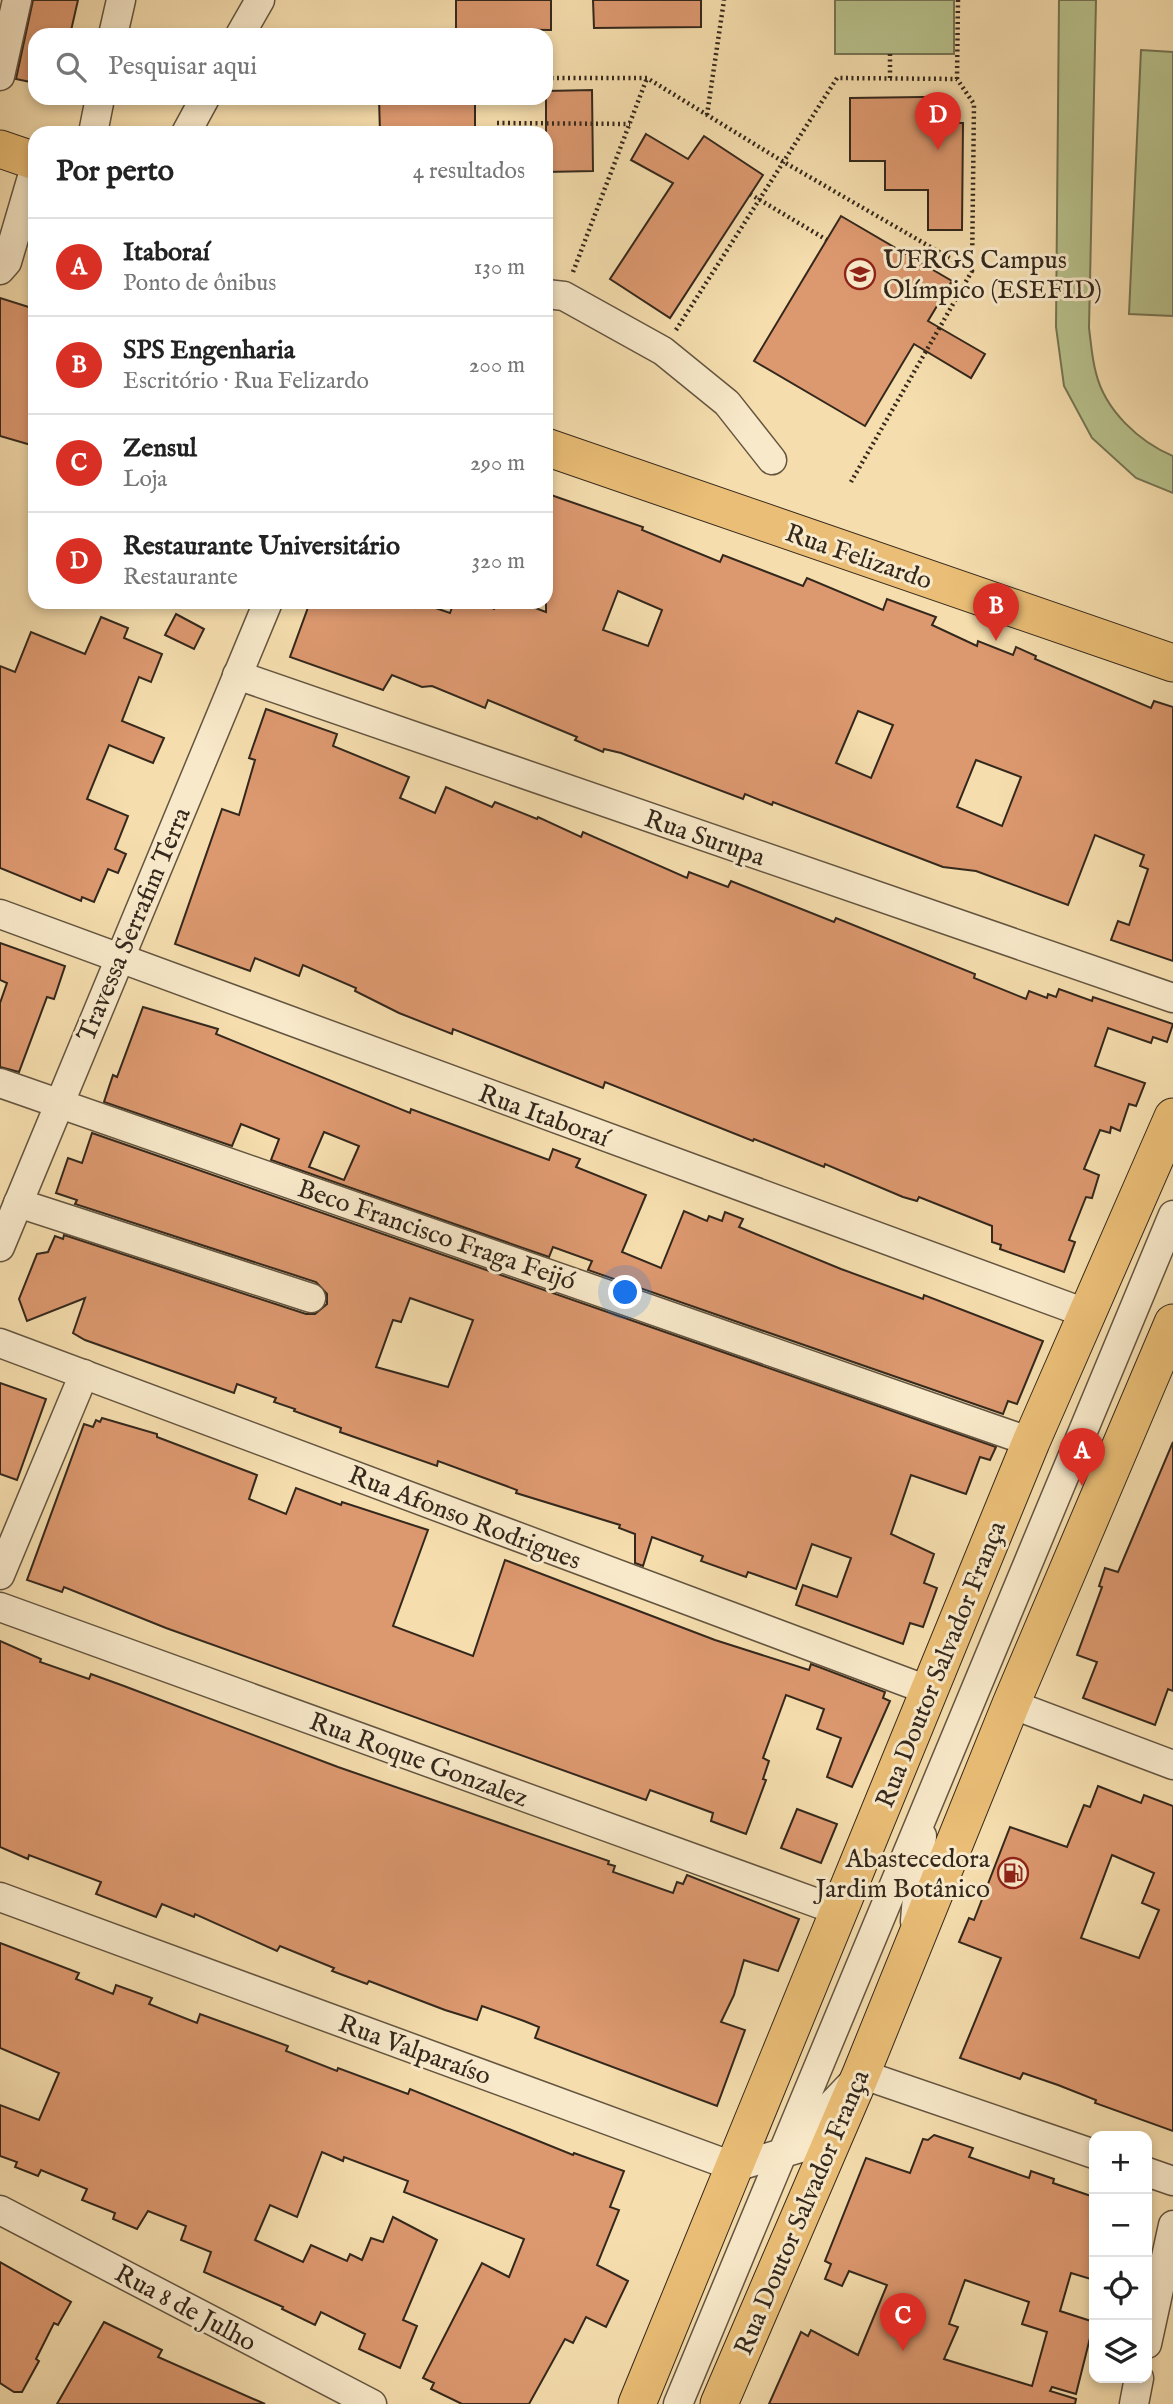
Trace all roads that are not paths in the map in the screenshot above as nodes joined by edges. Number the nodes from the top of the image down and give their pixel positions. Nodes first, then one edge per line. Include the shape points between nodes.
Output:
1 (17, 0) edge
2 (121, 0) edge
3 (260, 0) edge
4 (115, 28) edge
5 (244, 28) edge
6 (0, 76) edge
7 (99, 105) edge
8 (201, 105) edge
9 (94, 126) edge
10 (190, 126) edge
11 (0, 149) edge
12 (28, 159) edge
13 (28, 191) edge
14 (0, 270) edge
15 (555, 295) edge
16 (553, 449) edge
17 (772, 460) dead end
18 (265, 609) edge
19 (1173, 663) edge
20 (237, 676) junction
21 (0, 914) edge
22 (117, 958) junction
23 (1173, 998) edge
24 (0, 1083) edge
25 (60, 1102) junction
26 (1173, 1117) edge
27 (18, 1203) junction
28 (1173, 1215) edge
29 (0, 1247) edge
30 (311, 1298) dead end
31 (1088, 1314) junction
32 (1171, 1331) edge
33 (0, 1343) edge
34 (83, 1374) junction
35 (1031, 1442) junction
36 (0, 1575) edge
37 (0, 1607) edge
38 (930, 1691) junction
39 (1011, 1704) junction
40 (1173, 1765) edge
41 (925, 1808) junction
42 (0, 1897) edge
43 (839, 1911) junction
44 (912, 1945) junction
45 (861, 2074) junction
46 (831, 2139) junction
47 (1089, 2152) edge
48 (784, 2154) junction
49 (735, 2167) junction
50 (1152, 2174) edge
51 (1173, 2181) edge
52 (0, 2210) edge
53 (1173, 2225) edge
54 (699, 2253) junction
55 (1152, 2321) edge
56 (1138, 2383) edge
57 (722, 2398) edge
58 (372, 2404) edge
59 (610, 2404) edge
60 (637, 2404) edge
61 (678, 2404) edge
62 (686, 2404) edge
63 (1134, 2404) edge

1 - 6 street
2 - 4 street
3 - 5 street
7 - 9 street
8 - 10 street
11 - 12 main road
13 - 14 street via 7,262
15 - 17 street via 663,351 727,403
16 - 19 main road, Rua Felizardo
18 - 20 street, Travessa Serrafim Terra
20 - 22 street, Travessa Serrafim Terra
20 - 23 street, Rua Surupa
21 - 22 street, Rua Itaboraí
22 - 25 street, Travessa Serrafim Terra
22 - 31 street, Rua Itaboraí
24 - 25 street, Beco Francisco Fraga Feijó
25 - 27 street, Travessa Serrafim Terra
25 - 35 street, Beco Francisco Fraga Feijó
26 - 31 main road, Rua Doutor Salvador França
27 - 29 street, Travessa Serrafim Terra
27 - 30 street
28 - 41 street
31 - 35 main road, Rua Doutor Salvador França
32 - 39 main road, Rua Doutor Salvador França
33 - 34 street, Rua Afonso Rodrigues
34 - 36 street
34 - 38 street, Rua Afonso Rodrigues
35 - 38 main road, Rua Doutor Salvador França
37 - 43 street, Rua Roque Gonzalez
38 - 43 main road, Rua Doutor Salvador França
39 - 40 street
39 - 44 main road, Rua Doutor Salvador França
41 - 44 street
41 - 48 street
42 - 49 street, Rua Valparaíso
43 - 49 main road, Rua Doutor Salvador França
44 - 45 main road, Rua Doutor Salvador França
45 - 46 main road, Rua Doutor Salvador França
45 - 47 street
45 - 48 street
46 - 48 street
46 - 57 main road, Rua Doutor Salvador França
48 - 49 street
48 - 61 street
49 - 54 main road, Rua Doutor Salvador França
50 - 51 street
52 - 58 street, Rua 8 de Julho
53 - 55 street
54 - 59 main road, Rua Doutor Salvador França via 636,2367
54 - 60 main road, Rua Doutor Salvador França
56 - 63 street
57 - 62 street

